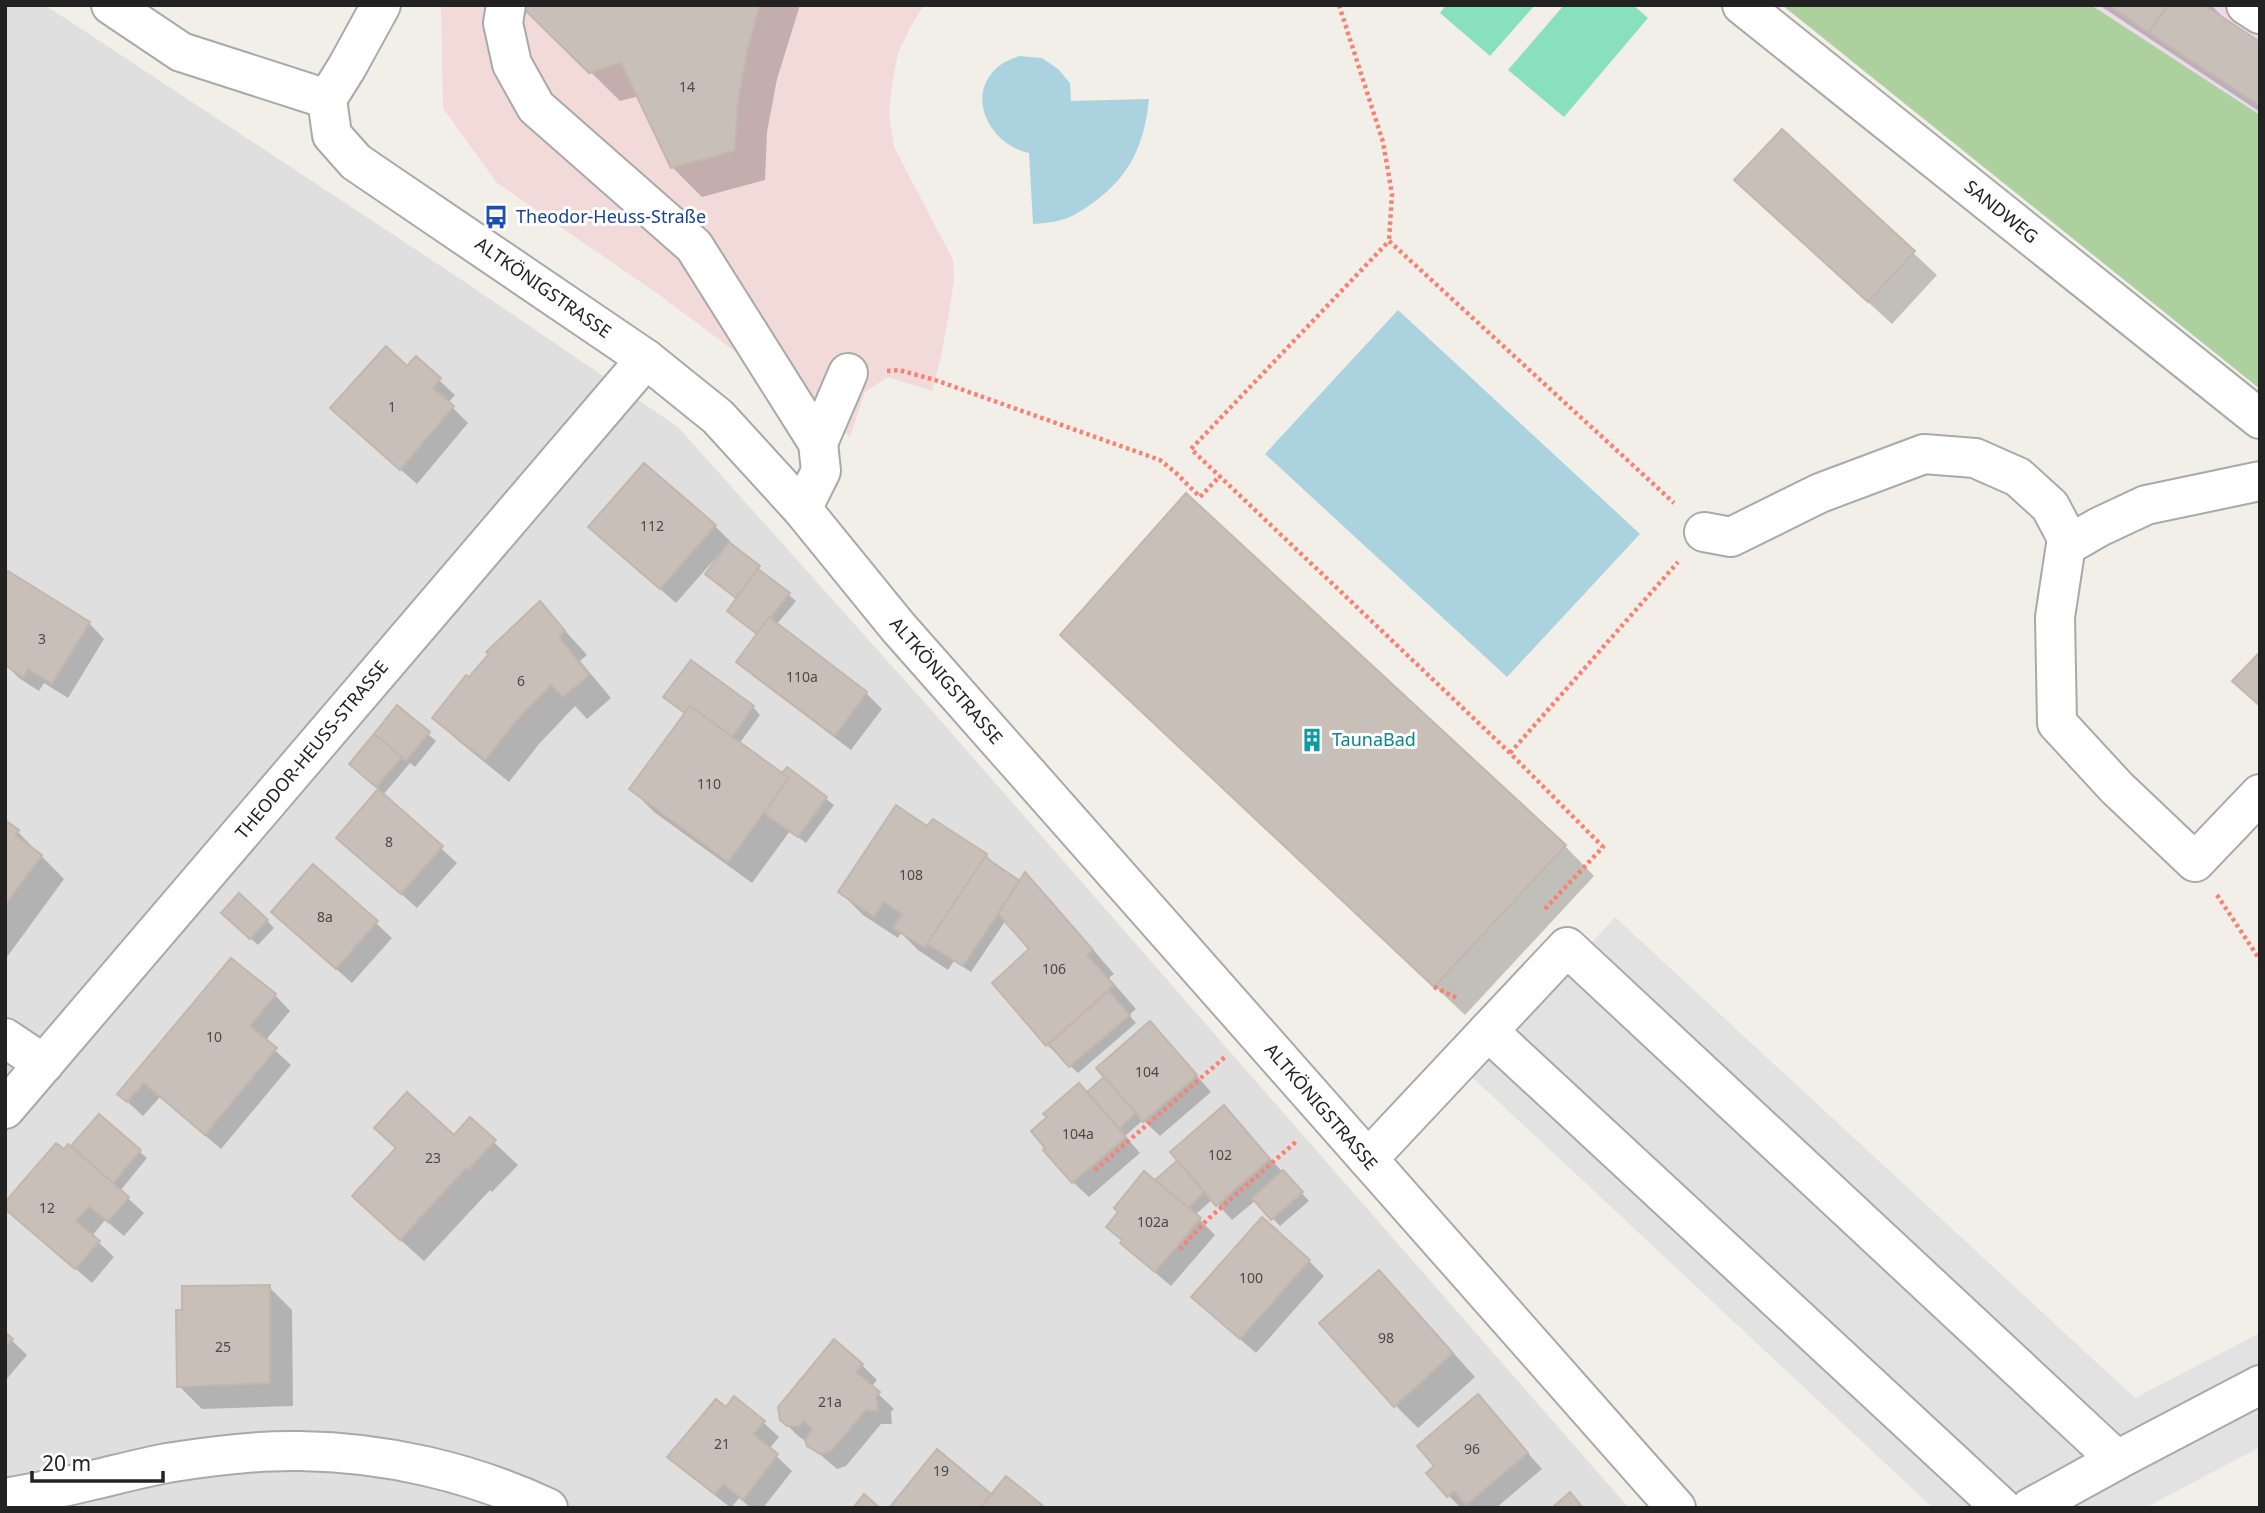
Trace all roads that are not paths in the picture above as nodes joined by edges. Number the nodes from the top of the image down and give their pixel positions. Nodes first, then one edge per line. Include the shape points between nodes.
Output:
1 (111, 5) edge
2 (381, 5) edge
3 (506, 5) edge
4 (1742, 5) edge
5 (2246, 5) edge
6 (2260, 14) edge
7 (327, 99) junction
8 (646, 359) junction
9 (848, 373) road end
10 (2260, 419) edge
11 (818, 443) junction
12 (2260, 481) edge
13 (802, 509) junction
14 (1704, 532) road end
15 (2066, 546) junction
16 (2260, 794) edge
17 (1488, 1031) junction
18 (5, 1038) edge
19 (44, 1064) junction
20 (5, 1109) edge
21 (1368, 1159) junction
22 (2260, 1385) edge
23 (2118, 1460) junction
24 (5, 1498) edge
25 (548, 1508) edge
26 (1676, 1508) edge
27 (2002, 1508) edge
28 (2030, 1508) edge

1 - 7 street via 181,52
2 - 7 street
3 - 11 street via 503,23 512,64 536,107 694,246
4 - 10 street, SANDWEG
5 - 6 street
7 - 8 street, ALTKÖNIGSTRASSE via 332,135 356,162
8 - 13 street, ALTKÖNIGSTRASSE via 718,417
8 - 19 street, THEODOR-HEUSS-STRASSE
9 - 11 street
11 - 13 street via 821,471
12 - 15 street via 2146,505
13 - 21 street, ALTKÖNIGSTRASSE via 898,627
14 - 15 street via 1731,537 1820,493 1924,454 1975,458 2018,477 2050,506 2067,538
15 - 16 street via 2055,617 2057,723 2195,862
17 - 21 street
17 - 23 street via 1567,947
17 - 27 street
18 - 19 street
19 - 20 street, THEODOR-HEUSS-STRASSE
21 - 26 street, ALTKÖNIGSTRASSE
22 - 23 street
23 - 28 street
24 - 25 street via 164,1464 231,1454 299,1451 417,1464 517,1493

